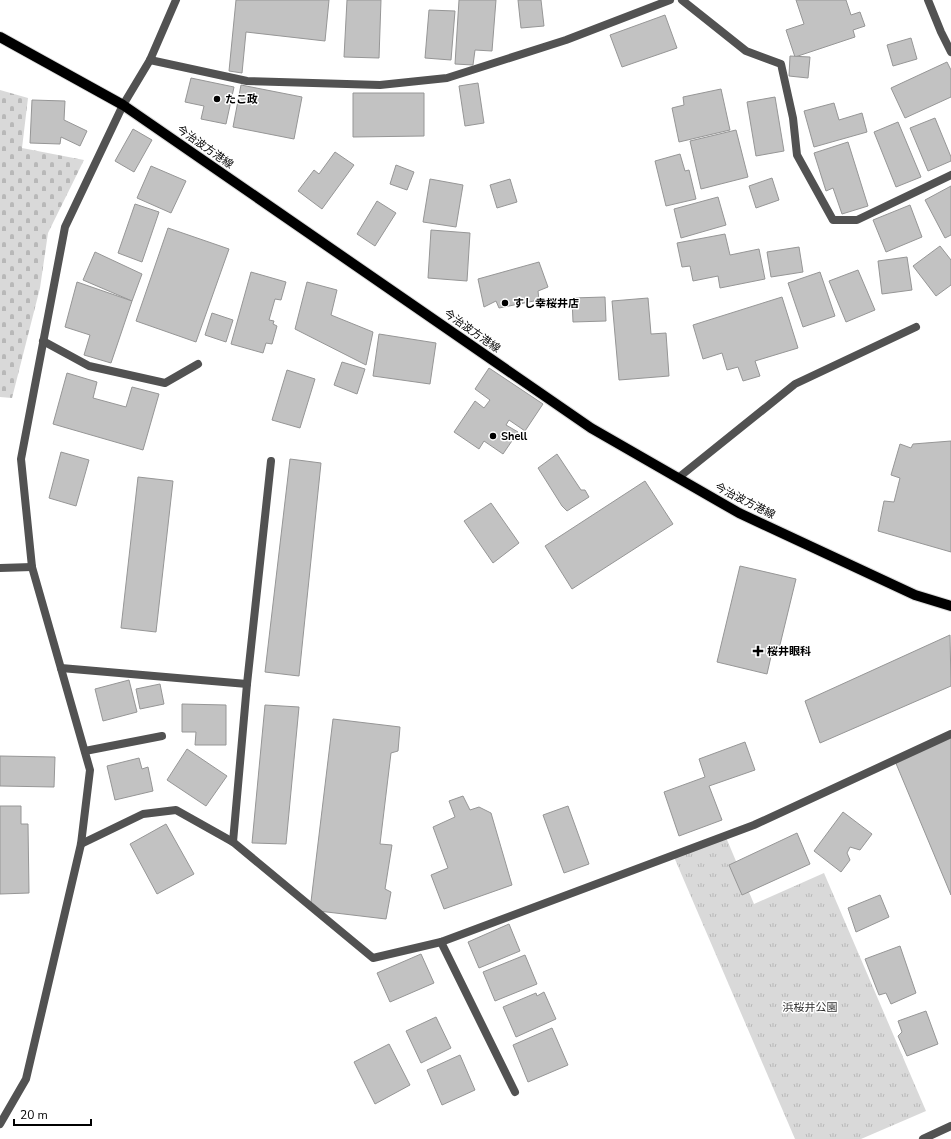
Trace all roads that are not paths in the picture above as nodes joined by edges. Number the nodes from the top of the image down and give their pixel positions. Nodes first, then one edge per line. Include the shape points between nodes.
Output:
1 (176, 0) edge
2 (670, 0) edge
3 (682, 0) edge
4 (928, 0) edge
5 (0, 37) edge
6 (951, 52) edge
7 (150, 60) junction
8 (123, 105) junction
9 (951, 175) edge
10 (916, 327) dead end
11 (43, 341) junction
12 (198, 364) dead end
13 (271, 460) dead end
14 (678, 478) junction
15 (32, 567) junction
16 (0, 568) edge
17 (951, 606) edge
18 (61, 668) junction
19 (247, 684) junction
20 (951, 734) edge
21 (162, 736) dead end
22 (85, 751) junction
23 (233, 842) junction
24 (81, 844) junction
25 (441, 942) junction
26 (516, 1092) dead end
27 (0, 1124) edge
28 (951, 1126) edge
29 (923, 1139) edge

1 - 7 street
2 - 7 street via 566,40 447,78 380,84 247,81
3 - 9 street via 746,50 781,64 793,118 797,155 833,220 857,220
4 - 6 street
5 - 8 main road, 今治波方港線
7 - 8 street
8 - 11 street via 65,227
8 - 14 main road, 今治波方港線 via 591,428
10 - 14 street via 795,384
11 - 12 street via 89,366 165,383
11 - 15 street via 21,459
13 - 19 street
14 - 17 main road, 今治波方港線 via 738,513 915,595
15 - 16 street
15 - 18 street
18 - 19 street
18 - 22 street
19 - 23 street
20 - 25 street via 754,825
21 - 22 street
22 - 24 street via 90,770
23 - 24 street via 176,810 144,814
23 - 25 street via 373,958
24 - 27 street via 26,1079
25 - 26 street
28 - 29 street

